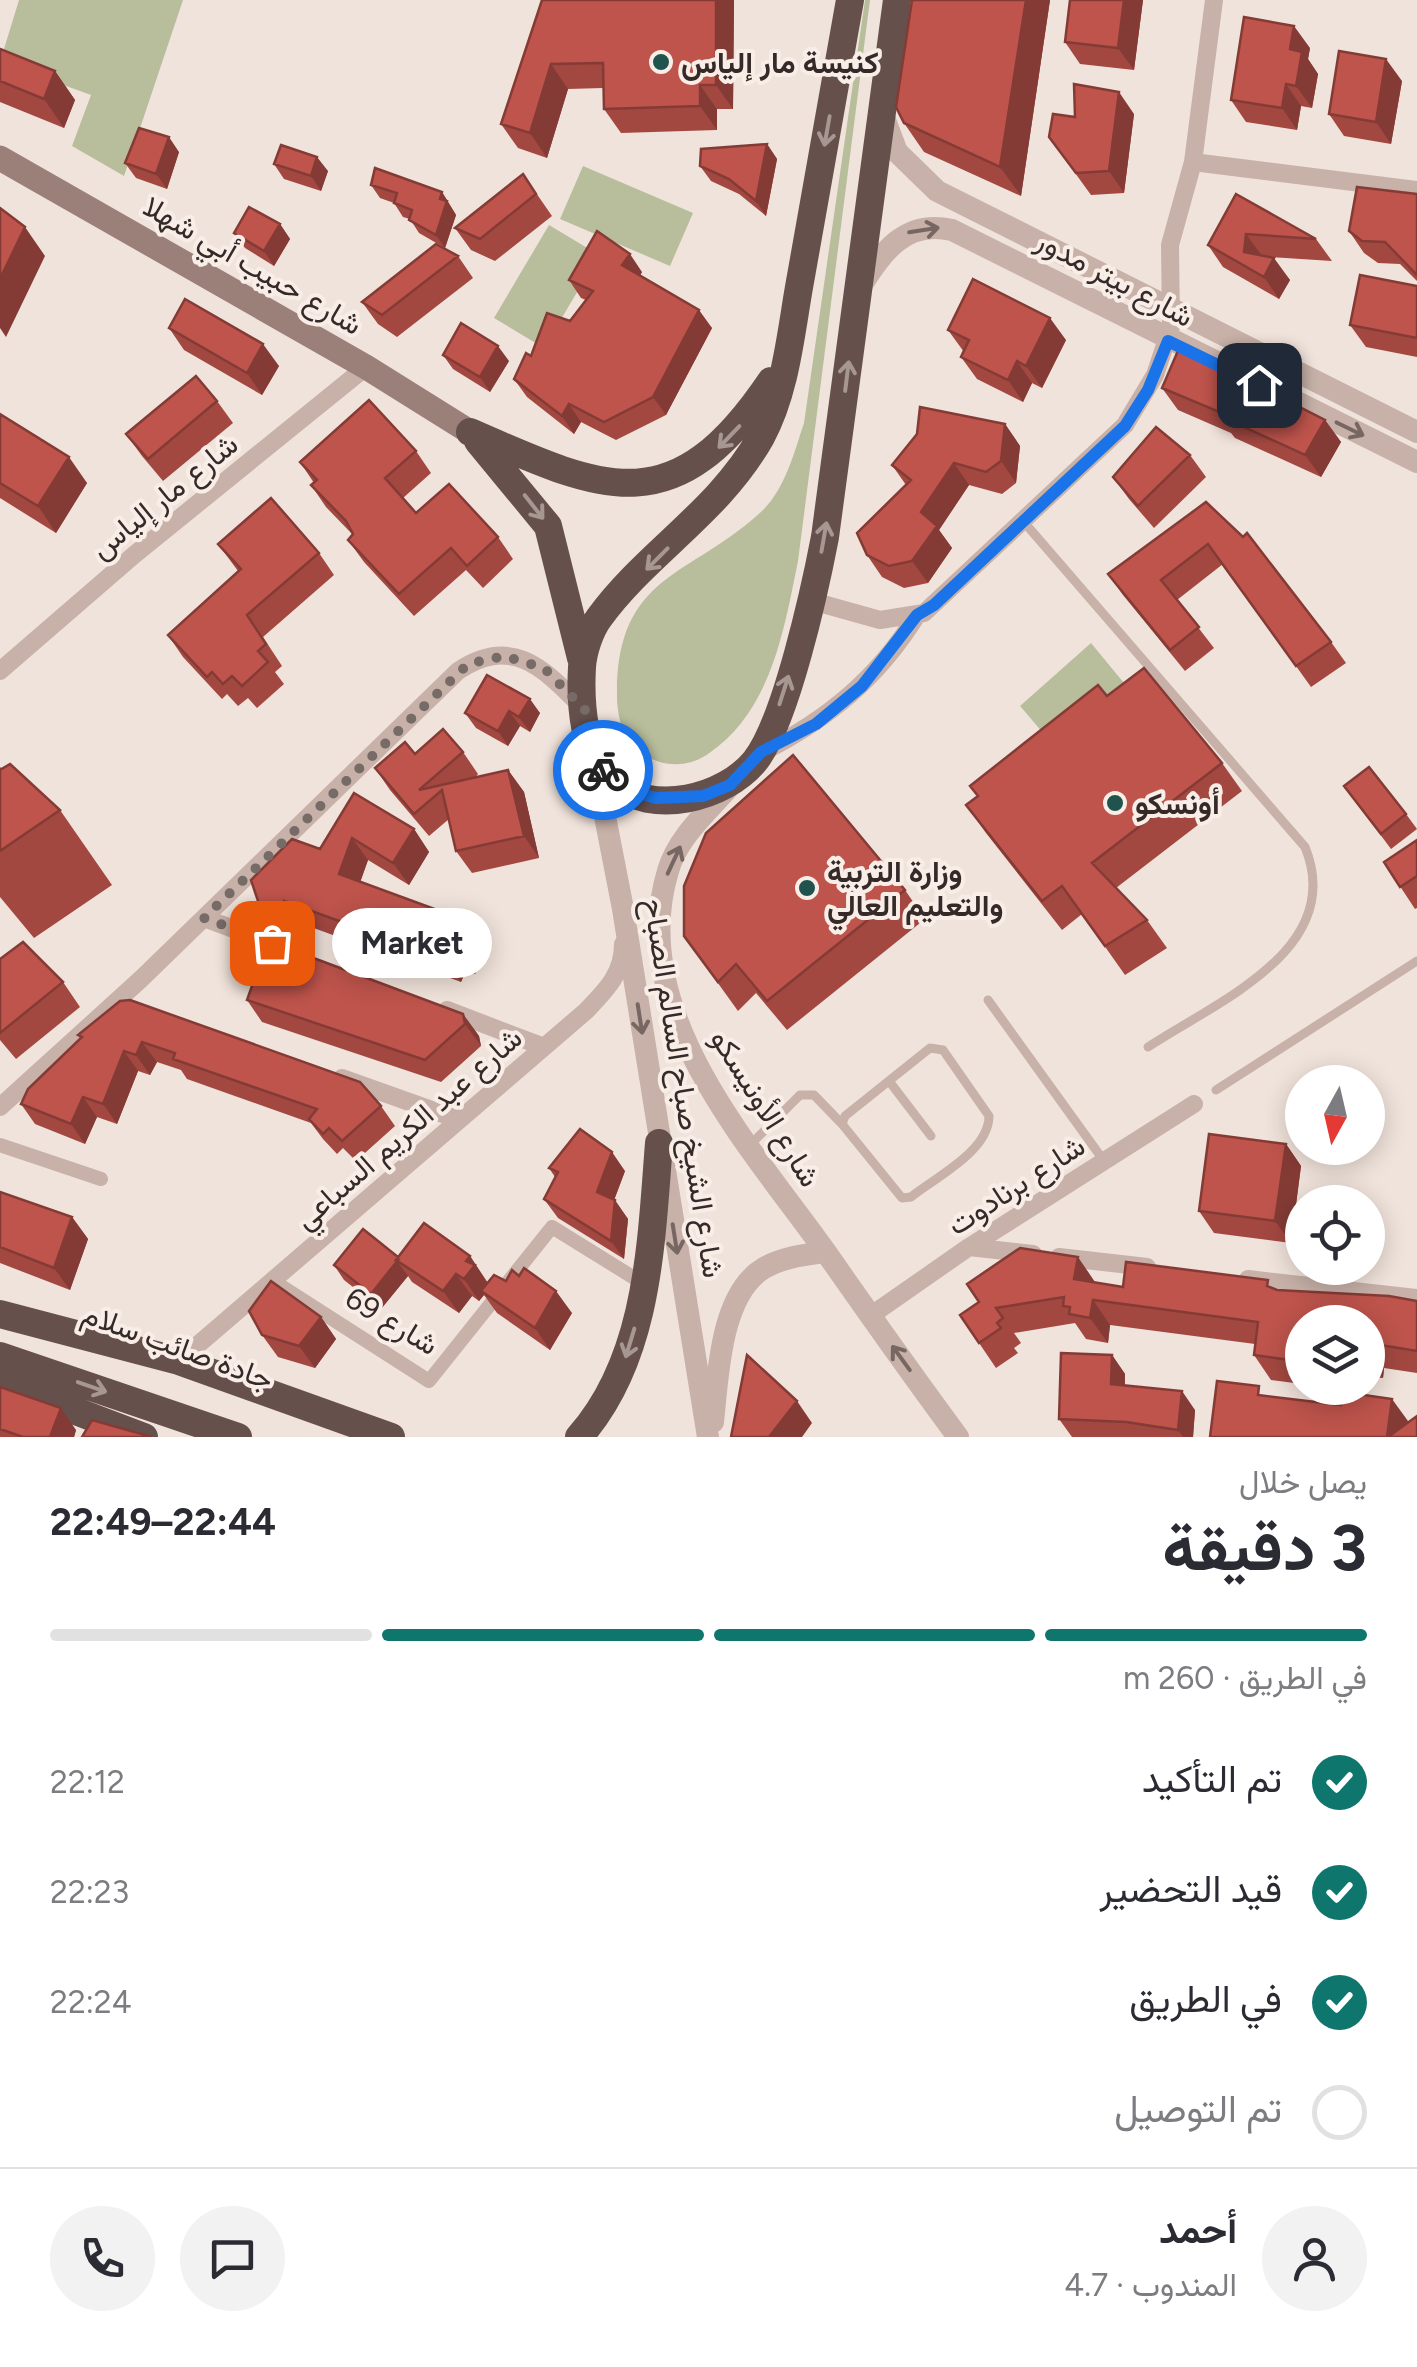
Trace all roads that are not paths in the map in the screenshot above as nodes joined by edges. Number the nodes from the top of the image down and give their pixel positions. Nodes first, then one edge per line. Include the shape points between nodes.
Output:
1 (850, 0) edge
2 (896, 0) edge
3 (1214, 0) edge
4 (882, 112) junction
5 (0, 158) edge
6 (1192, 162) junction
7 (1417, 190) edge
8 (857, 293) junction
9 (1172, 308) junction
10 (1168, 341) junction
11 (1268, 357) junction
12 (786, 358) junction
13 (366, 367) junction
14 (1259, 385) junction
15 (470, 432) junction
16 (1417, 432) edge
17 (1417, 462) edge
18 (1024, 521) junction
19 (812, 601) junction
20 (917, 615) junction
21 (582, 666) junction
22 (0, 671) edge
23 (588, 733) junction
24 (761, 752) junction
25 (730, 785) junction
26 (623, 909) junction
27 (204, 918) junction
28 (312, 958) edge
29 (1417, 961) edge
30 (988, 1000) dead end
31 (437, 1006) edge
32 (544, 1047) junction
33 (1148, 1047) dead end
34 (328, 1073) edge
35 (889, 1081) junction
36 (1216, 1090) dead end
37 (1194, 1104) dead end
38 (0, 1106) edge
39 (457, 1119) junction
40 (842, 1124) junction
41 (931, 1136) dead end
42 (658, 1143) junction
43 (0, 1145) edge
44 (749, 1146) junction
45 (1104, 1161) junction
46 (100, 1179) dead end
47 (969, 1247) junction
48 (826, 1252) junction
49 (1165, 1269) edge
50 (1224, 1276) edge
51 (273, 1280) junction
52 (644, 1284) junction
53 (1417, 1298) edge
54 (0, 1315) edge
55 (870, 1316) junction
56 (0, 1356) edge
57 (179, 1361) junction
58 (0, 1373) edge
59 (144, 1437) edge
60 (238, 1437) edge
61 (335, 1437) edge
62 (392, 1437) edge
63 (579, 1437) edge
64 (709, 1437) edge
65 (958, 1437) edge

1 -> 12 highway
2 - 4 highway
3 - 6 street
4 - 8 highway
4 - 9 street, شارع بيتر مدور via 897,152 937,191
5 - 13 main road, شارع حبيب أبي شهلا
6 - 7 street
6 - 9 street via 1170,245
8 -> 10 street, شارع بيتر مدور via 896,240 920,227 944,228
19 -> 8 highway
9 - 10 street
9 - 11 street, شارع بيتر مدور
10 - 14 street, شارع بيتر مدور
10 - 18 street via 1125,426
11 - 14 street
11 - 16 street, شارع بيتر مدور
12 -> 15 highway via 725,442 694,465 656,479 584,479
12 -> 21 highway via 764,431 712,504 598,618
13 - 15 main road, شارع حبيب أبي شهلا
13 - 22 street, شارع مار إلياس
14 -> 17 street, شارع بيتر مدور
15 -> 21 highway via 548,526
18 - 20 street
18 - 33 lane via 1305,847 1311,862 1313,904 1288,950
19 - 20 street via 868,618
24 -> 19 highway
20 - 24 street via 862,686 816,724
21 - 23 highway
23 - 25 highway via 610,780 638,794 688,798
23 - 26 street, شارع الشيخ صباح السالم الصباح
23 - 27 street via 544,668 518,657 479,659 458,671
24 - 25 highway
44 -> 25 street, شارع الأونيسكو via 680,1024 662,943 676,850
26 - 32 street, شارع عبد الكريم السباعي via 623,964 616,977
26 -> 42 street, شارع الشيخ صباح السالم الصباح
27 - 28 street
27 - 38 street via 128,1001
29 - 36 lane
30 - 45 lane
31 - 32 street
32 - 39 street, شارع عبد الكريم السباعي
34 - 39 street
35 - 40 lane
35 - 40 lane via 930,1048 943,1050 990,1116 986,1136 902,1198
35 - 41 lane
37 - 45 street, شارع برنادوت
39 - 51 street, شارع عبد الكريم السباعي
40 - 44 lane via 814,1096 800,1095
42 - 52 highway
42 -> 64 street, شارع الشيخ صباح السالم الصباح
43 - 46 street
44 - 48 street, شارع الأونيسكو
45 - 47 street, شارع برنادوت
47 - 49 street
47 - 55 street, شارع برنادوت
48 - 55 street, شارع الأونيسكو
48 - 64 street via 780,1260 744,1286 722,1354
50 - 53 street
51 - 52 street, شارع 69 via 429,1381 552,1228
51 - 57 street, شارع عبد الكريم السباعي
52 -> 63 highway via 618,1380
54 - 57 highway
54 - 61 highway, جادة صائب سلام
65 -> 55 street, شارع الأونيسكو
56 -> 60 highway
57 - 62 highway
58 - 59 highway via 28,1393

